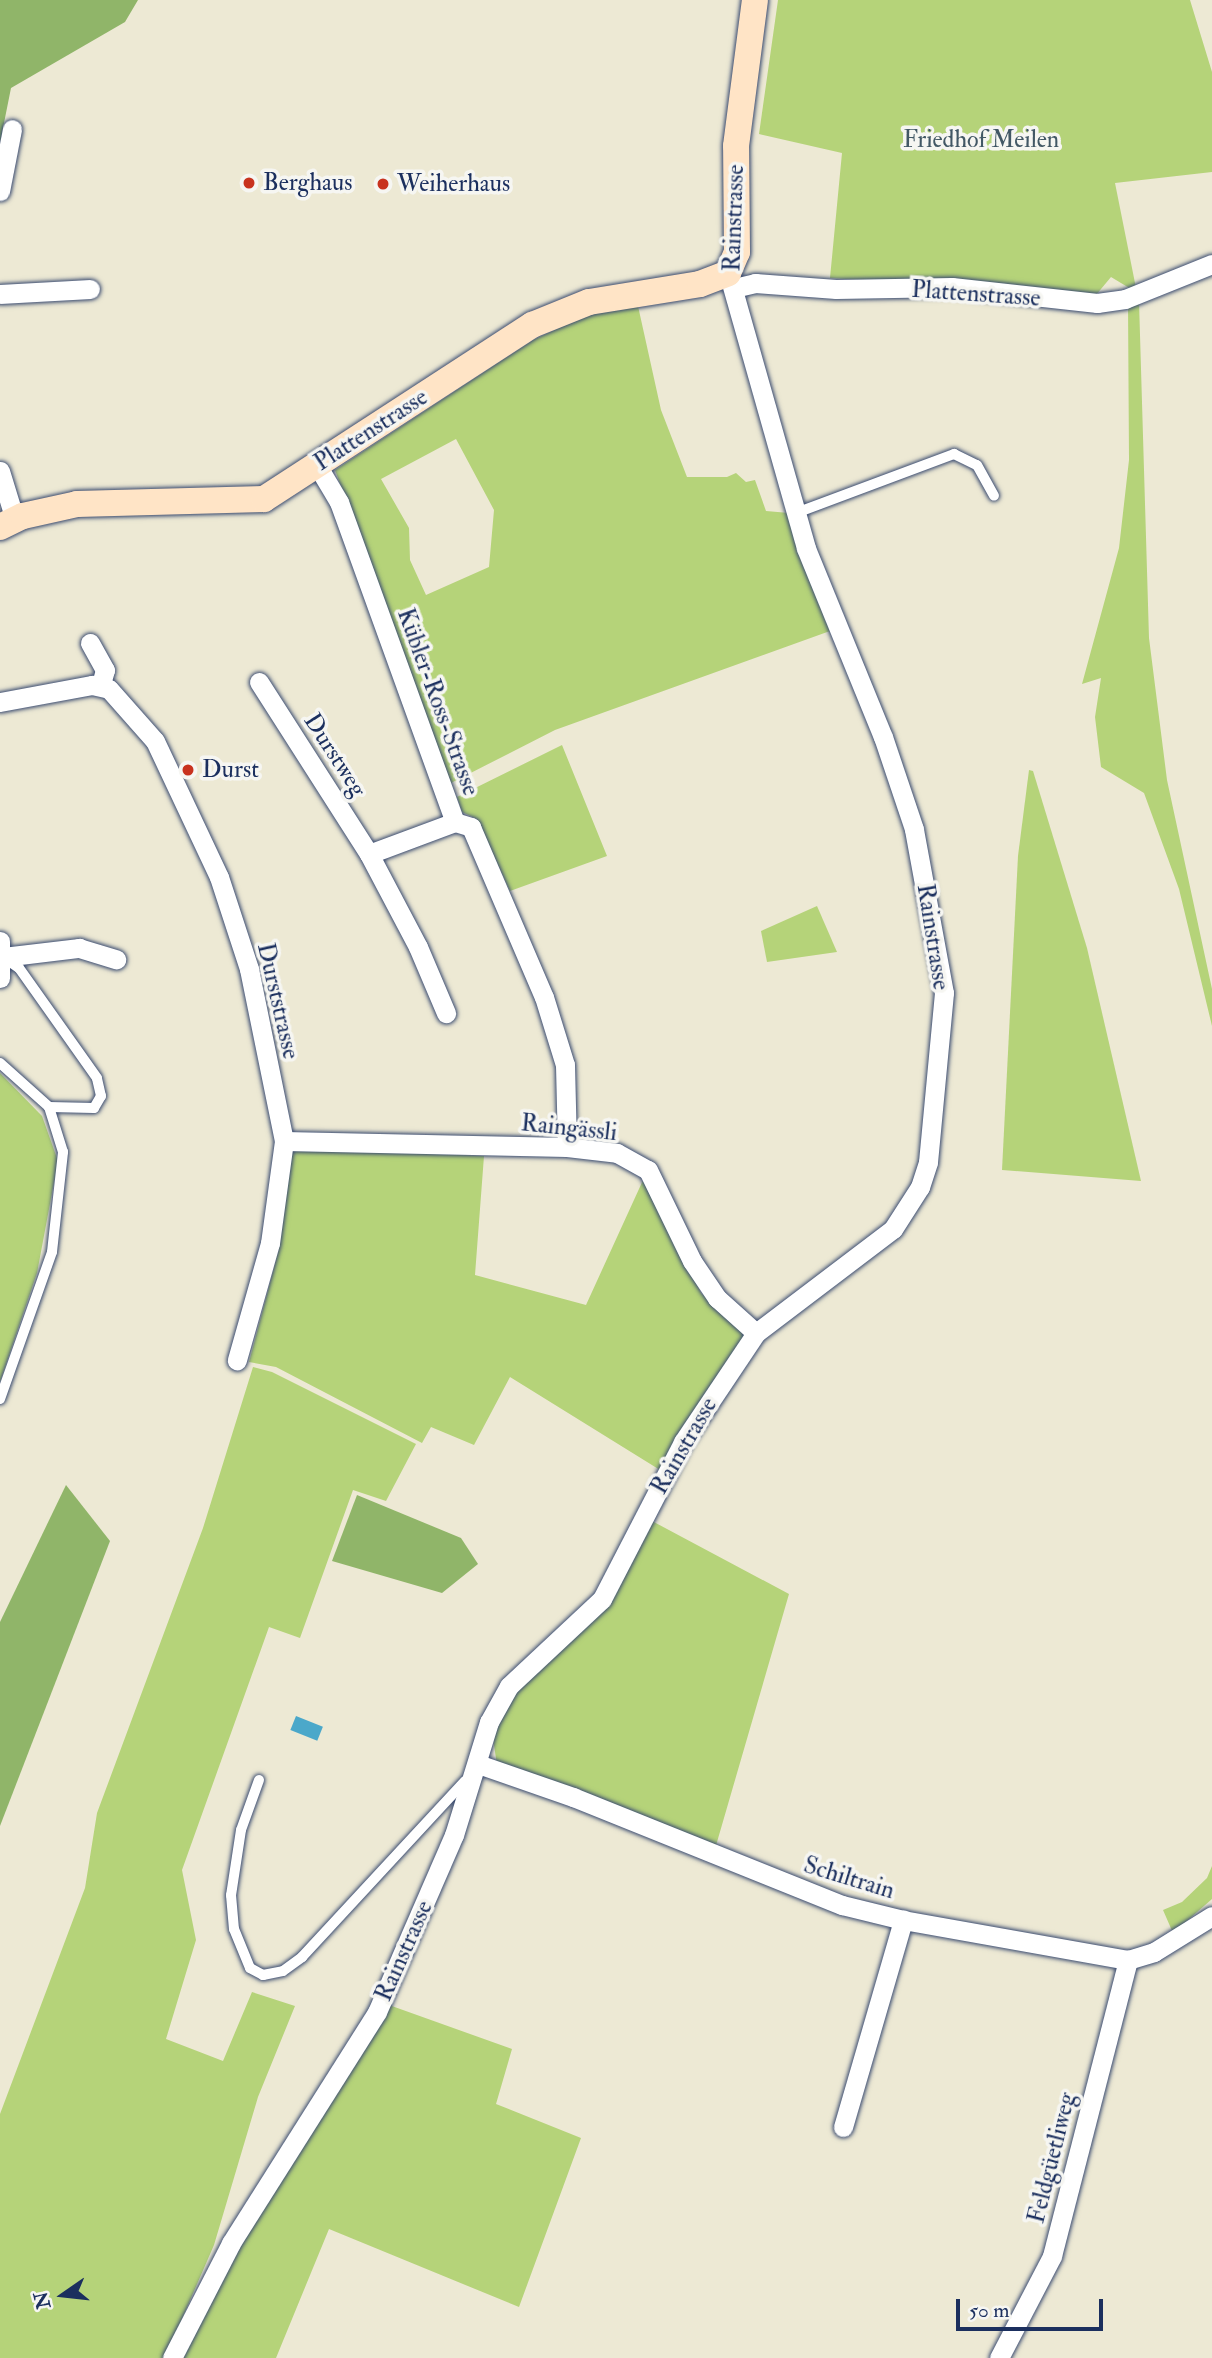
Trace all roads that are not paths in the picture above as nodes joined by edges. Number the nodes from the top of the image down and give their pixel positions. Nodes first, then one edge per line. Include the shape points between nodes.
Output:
1 (755, 0) edge
2 (12, 130) dead end
3 (0, 191) edge
4 (1212, 264) edge
5 (731, 280) junction
6 (90, 289) dead end
7 (0, 294) edge
8 (317, 465) junction
9 (0, 471) edge
10 (994, 496) dead end
11 (796, 513) junction
12 (7, 524) edge
13 (90, 643) dead end
14 (259, 682) dead end
15 (101, 684) junction
16 (0, 702) edge
17 (455, 822) junction
18 (369, 854) junction
19 (2, 949) edge
20 (116, 958) dead end
21 (0, 978) edge
22 (446, 1013) dead end
23 (0, 1063) edge
24 (49, 1107) junction
25 (284, 1142) junction
26 (567, 1147) junction
27 (756, 1334) junction
28 (237, 1360) dead end
29 (0, 1399) edge
30 (478, 1764) junction
31 (259, 1780) dead end
32 (1212, 1916) edge
33 (903, 1920) junction
34 (1128, 1960) junction
35 (843, 2127) dead end
36 (172, 2358) edge
37 (999, 2358) edge

1 - 5 street, Rainstrasse via 736,146 737,252
2 - 3 street
4 - 5 street, Plattenstrasse via 1125,299 1097,303 951,286 836,289
5 - 8 street, Plattenstrasse via 589,302 532,325
5 - 11 street, Rainstrasse
6 - 7 street
8 - 12 street, Plattenstrasse via 264,499 77,504
8 - 17 street, Kübler-Ross-Strasse via 339,502
9 - 12 street
10 - 11 lane via 977,465 954,454
11 - 27 street, Rainstrasse via 815,574 883,737 914,829 941,962 943,1024 928,1162 908,1209 876,1245
13 - 15 street via 105,670
14 - 18 street, Durstweg
15 - 16 street
15 - 25 street, Durststrasse via 155,741 219,877 249,969
17 - 18 street
17 - 26 street, Kübler-Ross-Strasse via 471,827 544,997 565,1065
18 - 22 street, Durstweg via 418,947
19 - 20 street via 79,948
19 - 21 street
19 - 24 lane via 97,1079 101,1096 94,1108
23 - 24 lane
24 - 29 lane via 63,1152 52,1252
25 - 26 street, Raingässli
25 - 28 street, Durststrasse via 270,1243
26 - 27 street, Raingässli via 617,1153 648,1170 692,1261 717,1298
27 - 30 street, Rainstrasse via 683,1442 602,1599 509,1686 489,1723
30 - 31 lane via 445,1808 302,1957 283,1971 263,1975 250,1968 234,1929 231,1895 241,1830
30 - 33 street, Schiltrain via 573,1797 842,1905
30 - 36 street, Rainstrasse via 454,1835 377,2012 230,2244
32 - 34 street via 1154,1952
33 - 34 street, Schiltrain
33 - 35 street
34 - 37 street, Feldgüetliweg via 1052,2256

